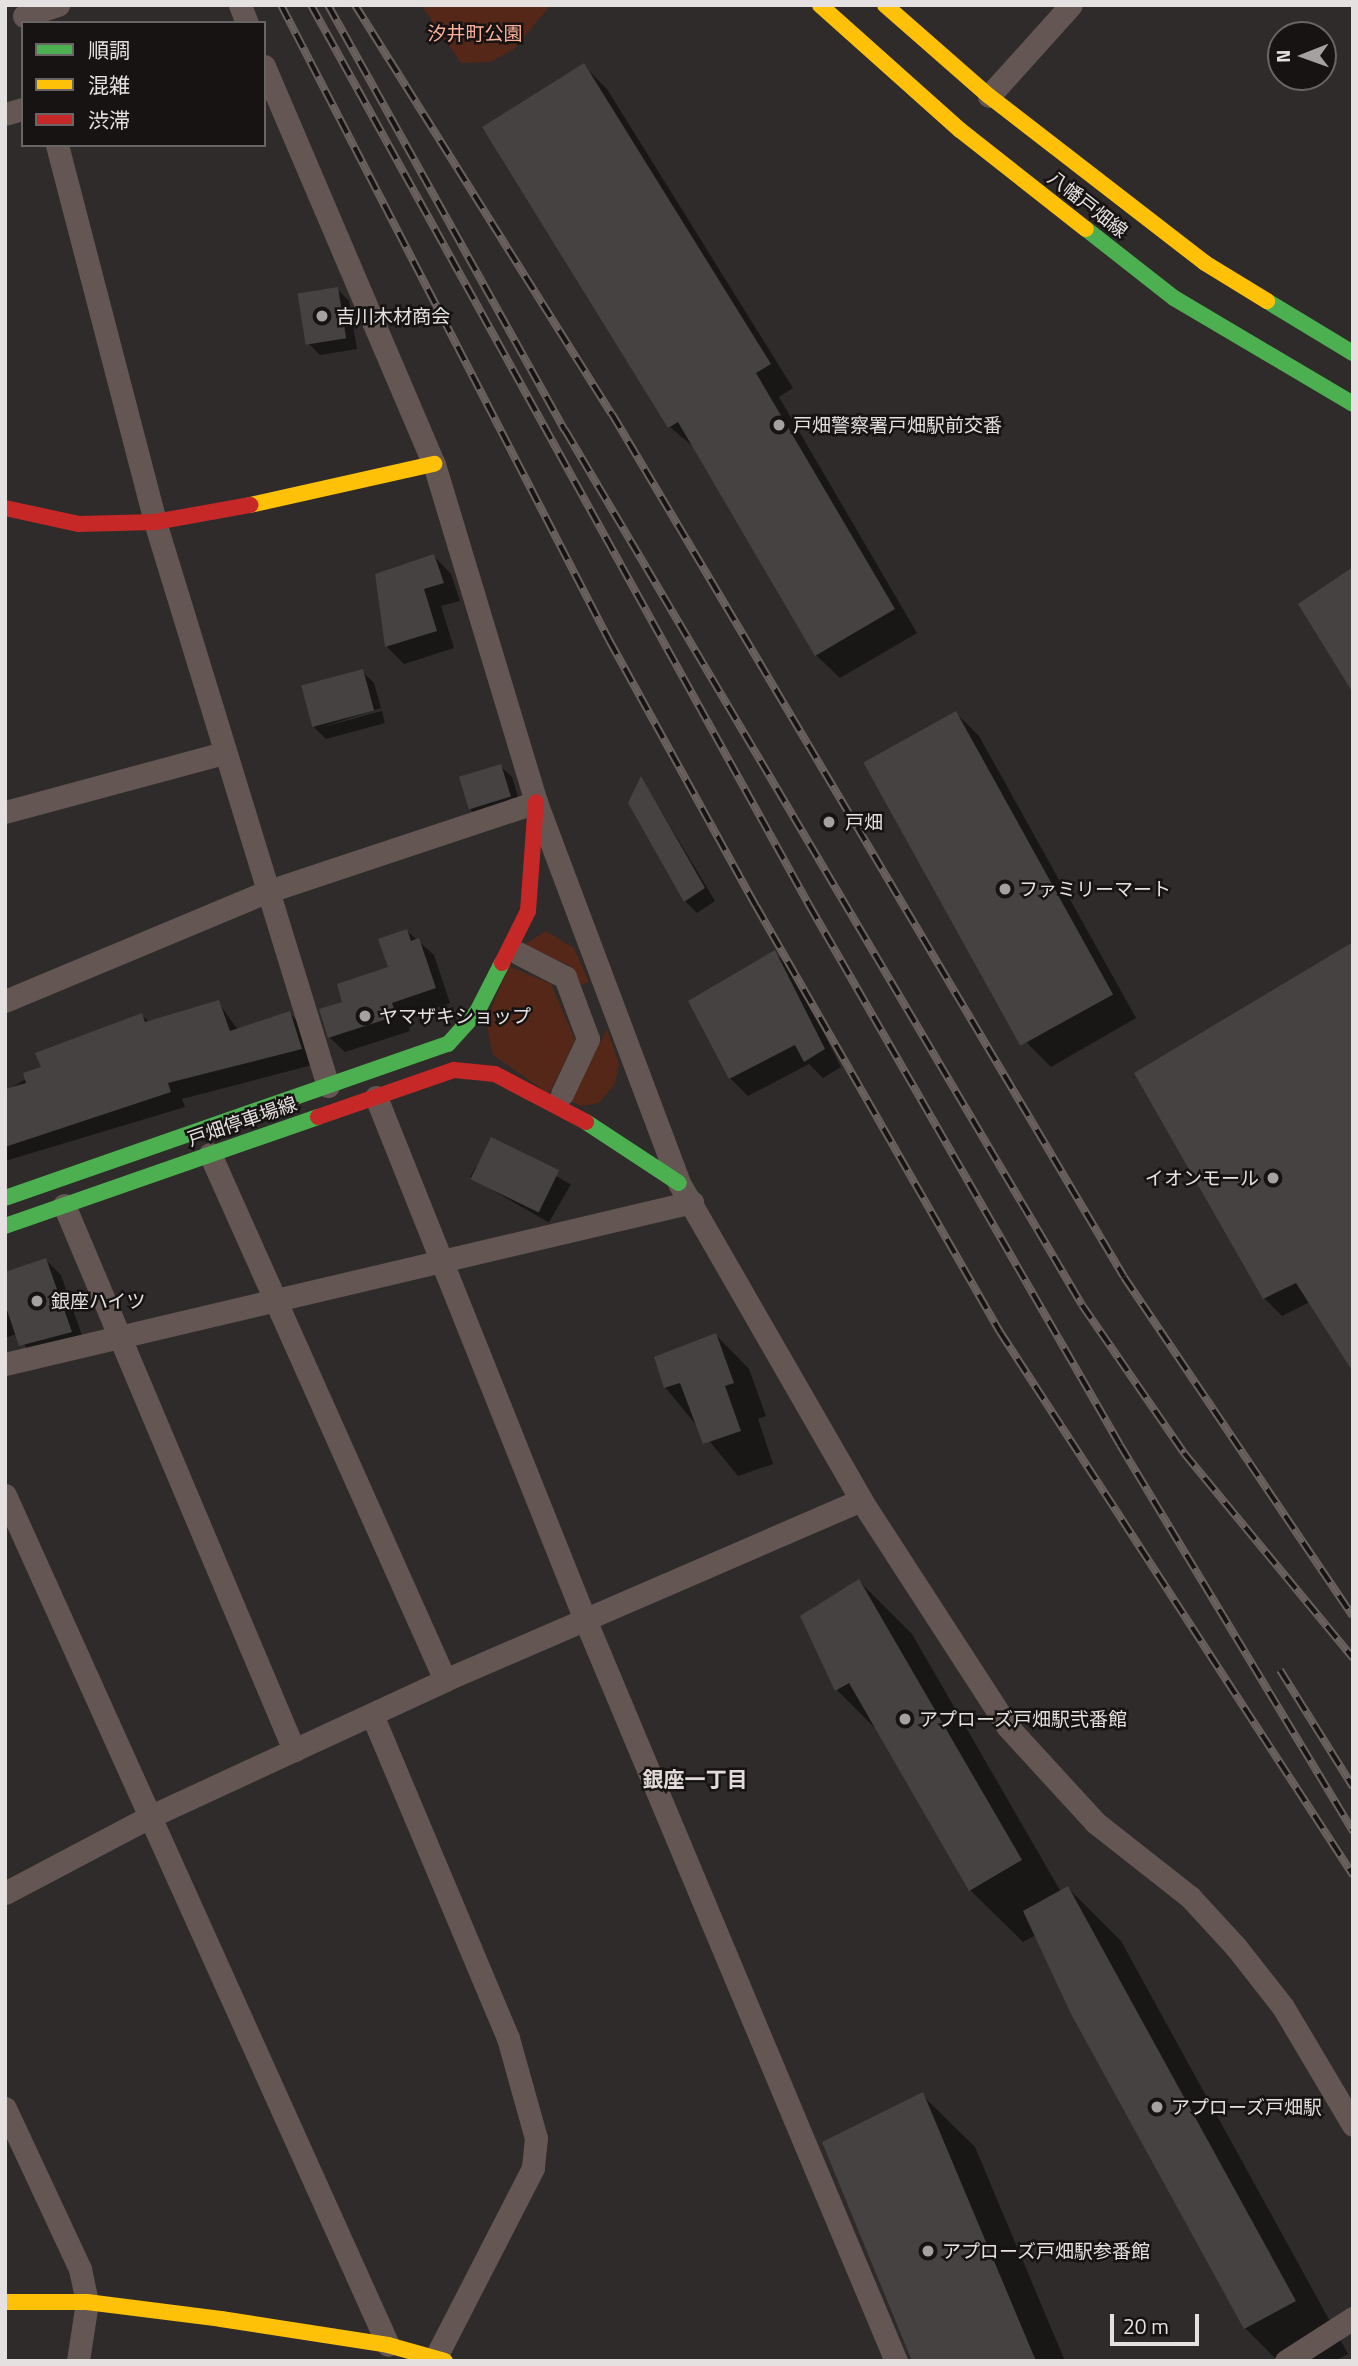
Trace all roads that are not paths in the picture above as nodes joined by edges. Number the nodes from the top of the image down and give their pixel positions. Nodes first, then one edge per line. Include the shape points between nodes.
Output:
1 (58, 5) edge
2 (820, 5) edge
3 (885, 5) edge
4 (1070, 5) edge
5 (23, 15) edge
6 (266, 71) edge
7 (989, 96) junction
8 (58, 147) edge
9 (1353, 353) edge
10 (1353, 404) edge
11 (434, 464) junction
12 (5, 508) edge
13 (155, 522) junction
14 (223, 753) junction
15 (536, 802) junction
16 (5, 812) edge
17 (266, 892) junction
18 (518, 953) dead end
19 (5, 1001) edge
20 (477, 1012) junction
21 (476, 1036) dead end
22 (482, 1057) dead end
23 (495, 1074) junction
24 (328, 1086) junction
25 (562, 1094) dead end
26 (376, 1097) junction
27 (210, 1154) junction
28 (686, 1193) junction
29 (5, 1198) edge
30 (64, 1205) junction
31 (5, 1226) edge
32 (444, 1259) junction
33 (277, 1300) junction
34 (121, 1336) junction
35 (5, 1364) edge
36 (5, 1495) edge
37 (861, 1500) junction
38 (584, 1617) junction
39 (445, 1680) junction
40 (373, 1717) junction
41 (294, 1750) junction
42 (149, 1817) junction
43 (5, 1893) edge
44 (5, 2108) edge
45 (1353, 2124) edge
46 (5, 2302) edge
47 (87, 2302) junction
48 (1353, 2318) edge
49 (388, 2345) junction
50 (440, 2359) edge
51 (78, 2361) edge
52 (896, 2361) edge
53 (1286, 2361) edge

1 - 5 street
2 - 10 main road, 八幡戸畑線 via 960,130 1174,298
3 - 7 main road, 八幡戸畑線
4 - 7 street
6 - 11 street
7 - 9 main road, 八幡戸畑線 via 1205,263
8 - 13 street
11 - 13 main road via 329,491
11 - 15 street
12 - 13 main road via 79,524
13 - 14 street
14 - 16 street
14 - 17 street
15 - 17 street
15 - 20 main road, 戸畑停車場線 via 528,911
15 - 28 street
17 - 19 street
17 - 24 street
18 - 25 street via 565,977 589,1009 588,1039
20 - 21 main road, 戸畑停車場線
20 - 24 main road, 戸畑停車場線 via 448,1044
22 - 23 main road, 戸畑停車場線
23 - 26 main road, 戸畑停車場線 via 454,1070
23 - 28 main road, 戸畑停車場線 via 622,1141
24 - 29 main road, 戸畑停車場線
26 - 27 main road, 戸畑停車場線
26 - 32 street
27 - 30 main road, 戸畑停車場線
27 - 33 street
28 - 32 street
28 - 37 street
30 - 31 main road, 戸畑停車場線
30 - 34 street
32 - 33 street
32 - 38 street
33 - 34 street
33 - 39 street
34 - 35 street
34 - 41 street
36 - 42 street
37 - 38 street
37 - 45 street via 1007,1726 1096,1823 1190,1897 1236,1947 1283,2007
38 - 39 street
38 - 52 street
39 - 40 street
40 - 41 street
40 - 50 street via 508,2038 536,2138 533,2168
41 - 42 street
42 - 43 street
42 - 49 street
44 - 47 street via 80,2269
46 - 47 main road
47 - 49 main road
47 - 51 street
48 - 53 street
49 - 50 main road

